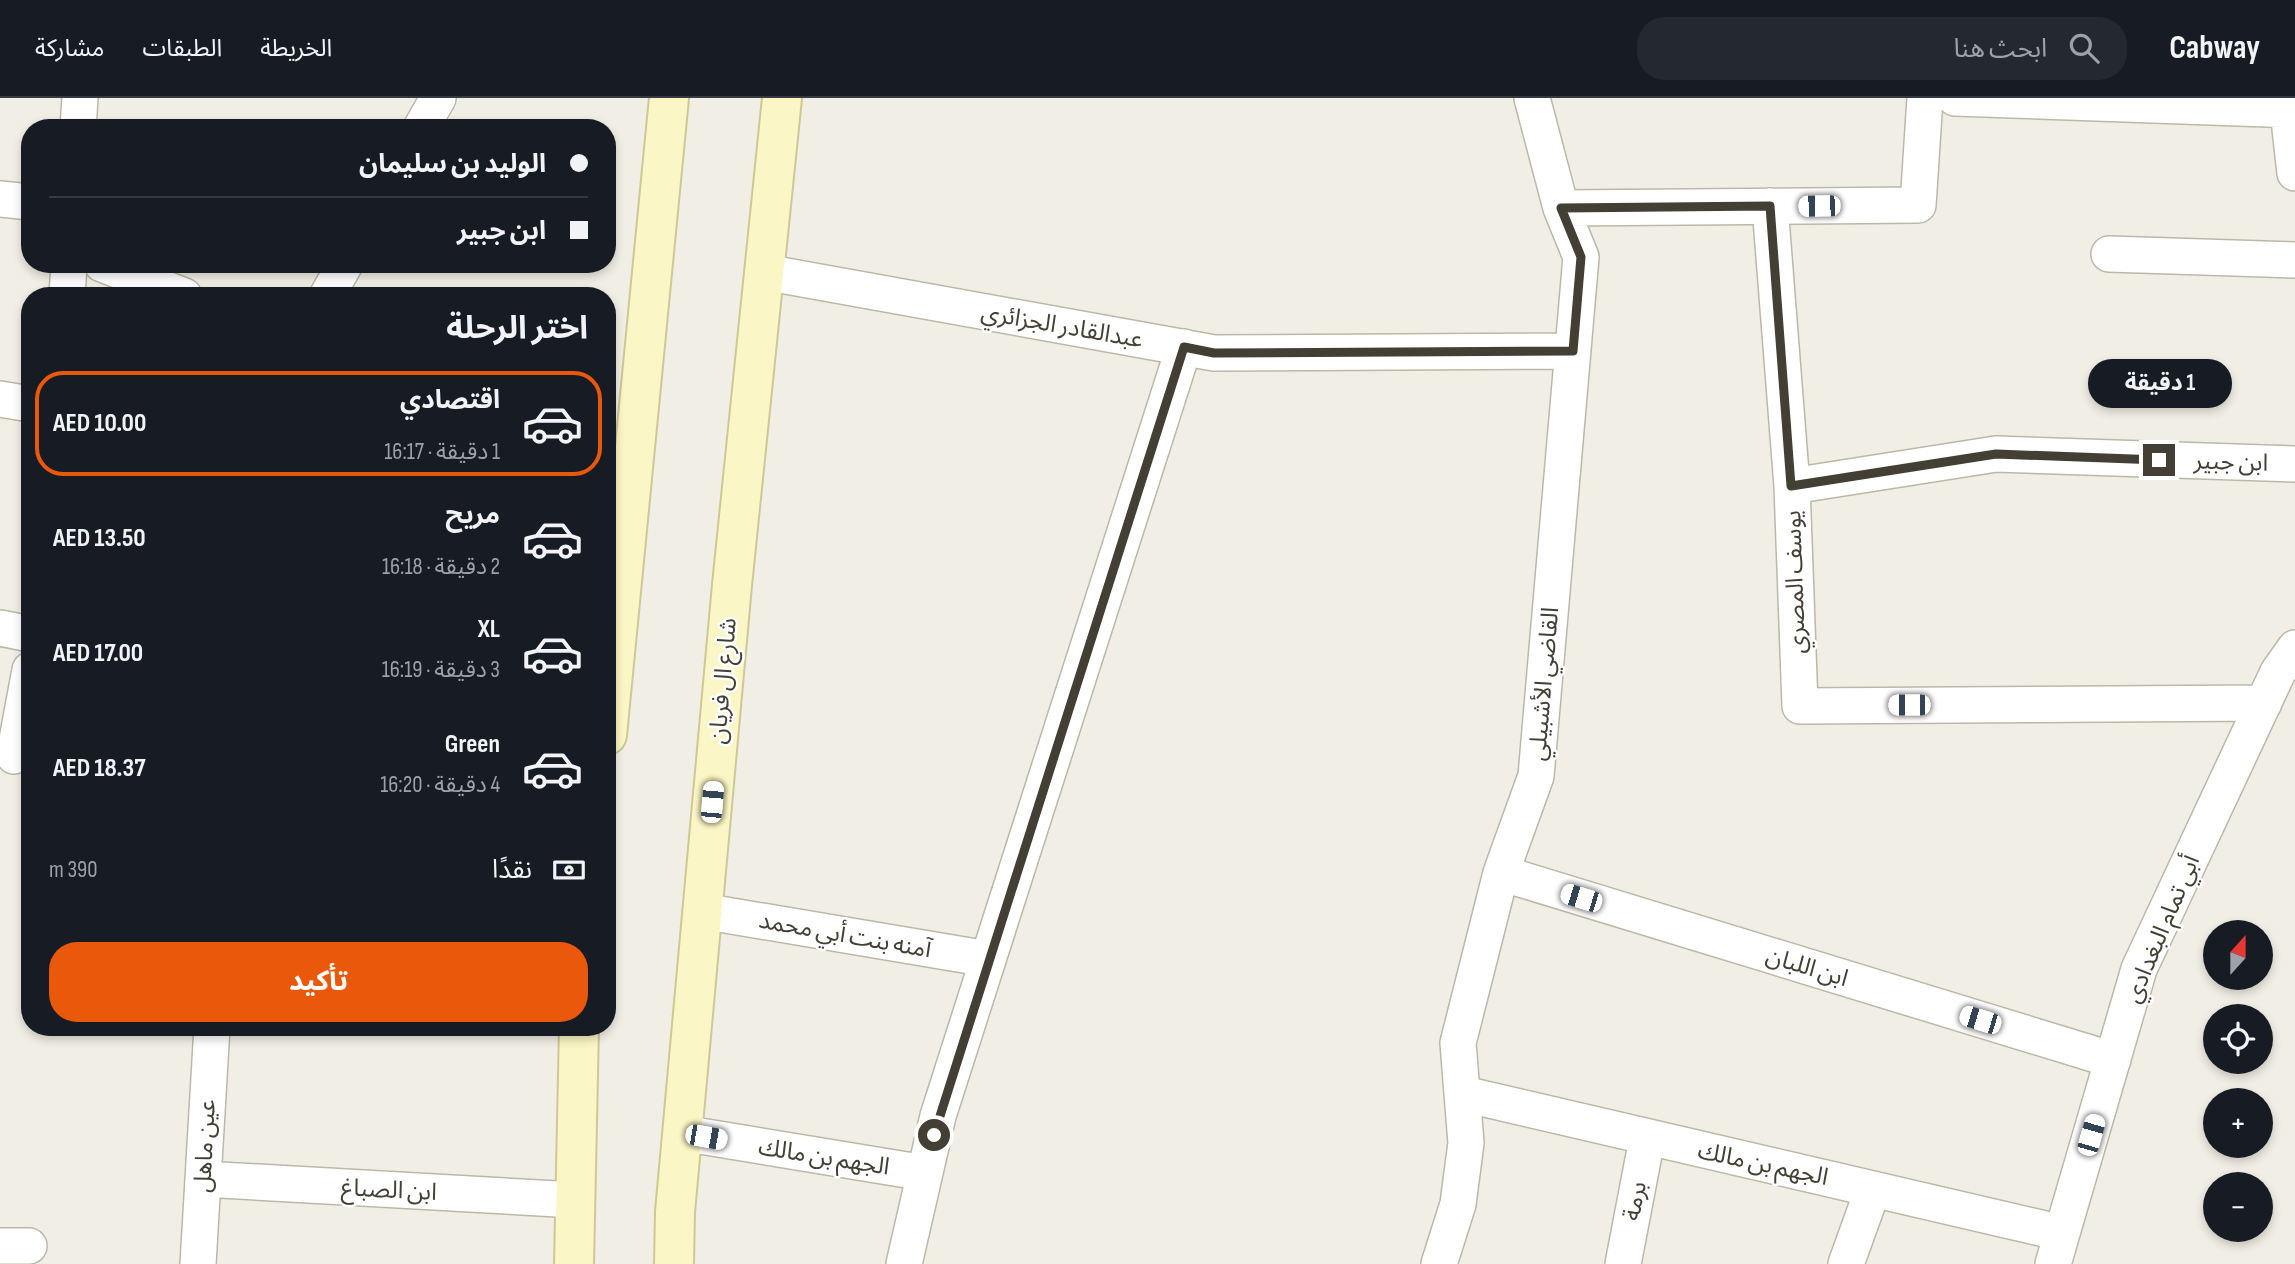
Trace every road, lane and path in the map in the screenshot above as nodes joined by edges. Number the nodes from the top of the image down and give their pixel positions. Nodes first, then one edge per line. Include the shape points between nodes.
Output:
1 (80, 98) edge
2 (438, 98) edge
3 (669, 98) edge
4 (782, 98) edge
5 (1532, 98) edge
6 (1926, 98) edge
7 (1955, 98) edge
8 (2291, 110) edge
9 (79, 119) edge
10 (427, 119) edge
11 (2295, 173) edge
12 (0, 199) edge
13 (21, 201) edge
14 (1770, 206) junction
15 (1561, 208) junction
16 (2109, 254) dead end
17 (2295, 260) edge
18 (764, 272) junction
19 (125, 273) edge
20 (161, 287) edge
21 (1184, 347) junction
22 (1573, 351) junction
23 (0, 398) edge
24 (21, 402) edge
25 (2295, 464) edge
26 (1791, 486) junction
27 (618, 500) edge
28 (616, 543) edge
29 (0, 628) edge
30 (21, 632) edge
31 (2295, 648) edge
32 (2264, 703) junction
33 (21, 722) edge
34 (14, 763) edge
35 (1501, 873) junction
36 (702, 911) junction
37 (988, 959) junction
38 (211, 1036) edge
39 (579, 1036) edge
40 (2113, 1060) junction
41 (1464, 1094) junction
42 (682, 1133) junction
43 (1647, 1139) junction
44 (925, 1174) junction
45 (203, 1179) junction
46 (1873, 1189) junction
47 (575, 1200) junction
48 (2057, 1249) edge
49 (198, 1264) edge
50 (574, 1264) edge
51 (674, 1264) edge
52 (904, 1264) edge
53 (1439, 1264) edge
54 (1623, 1264) edge
55 (1846, 1264) edge

1 - 9 street
2 - 10 street
3 - 27 main road
4 - 18 main road, شارع ال فريان
5 - 15 street, القاضي الأشبيلي
6 - 14 street via 1918,205
7 - 8 street
8 - 11 street
12 - 13 street
14 - 15 street
14 - 26 street, يوسف المصري
15 - 22 street, القاضي الأشبيلي via 1581,257
16 - 17 street
18 - 21 street, عبدالقادر الجزائري
18 - 36 main road, شارع ال فريان
19 - 20 street
21 - 22 street, عبدالقادر الجزائري via 1214,353
21 - 37 street
22 - 35 street, القاضي الأشبيلي via 1536,776
23 - 24 street
25 - 26 street, ابن جبير via 1996,454
26 - 32 street, يوسف المصري via 1800,706
27 - 28 main road
29 - 30 street
31 - 32 street, أبي تمام البغدادي
32 - 40 street, أبي تمام البغدادي via 2140,969
33 - 34 street
35 - 40 street, ابن اللبان
35 - 41 street, القاضي الأشبيلي via 1458,1043
36 - 37 street, آمنه بنت أبي محمد
36 - 42 main road, شارع ال فريان
37 - 44 street via 938,1116
38 - 45 street, عين ماهل
39 - 47 main road
40 - 48 street, أبي تمام البغدادي
41 - 43 street, الجهم بن مالك
41 - 53 street, القاضي الأشبيلي via 1466,1143 1458,1204
42 - 44 street, الجهم بن مالك
42 - 51 main road, شارع ال فريان
43 - 46 street, الجهم بن مالك
43 - 54 street, برمة
44 - 52 street
45 - 47 street, ابن الصباغ
45 - 49 street, عين ماهل
46 - 48 street, الجهم بن مالك
46 - 55 street
47 - 50 main road

